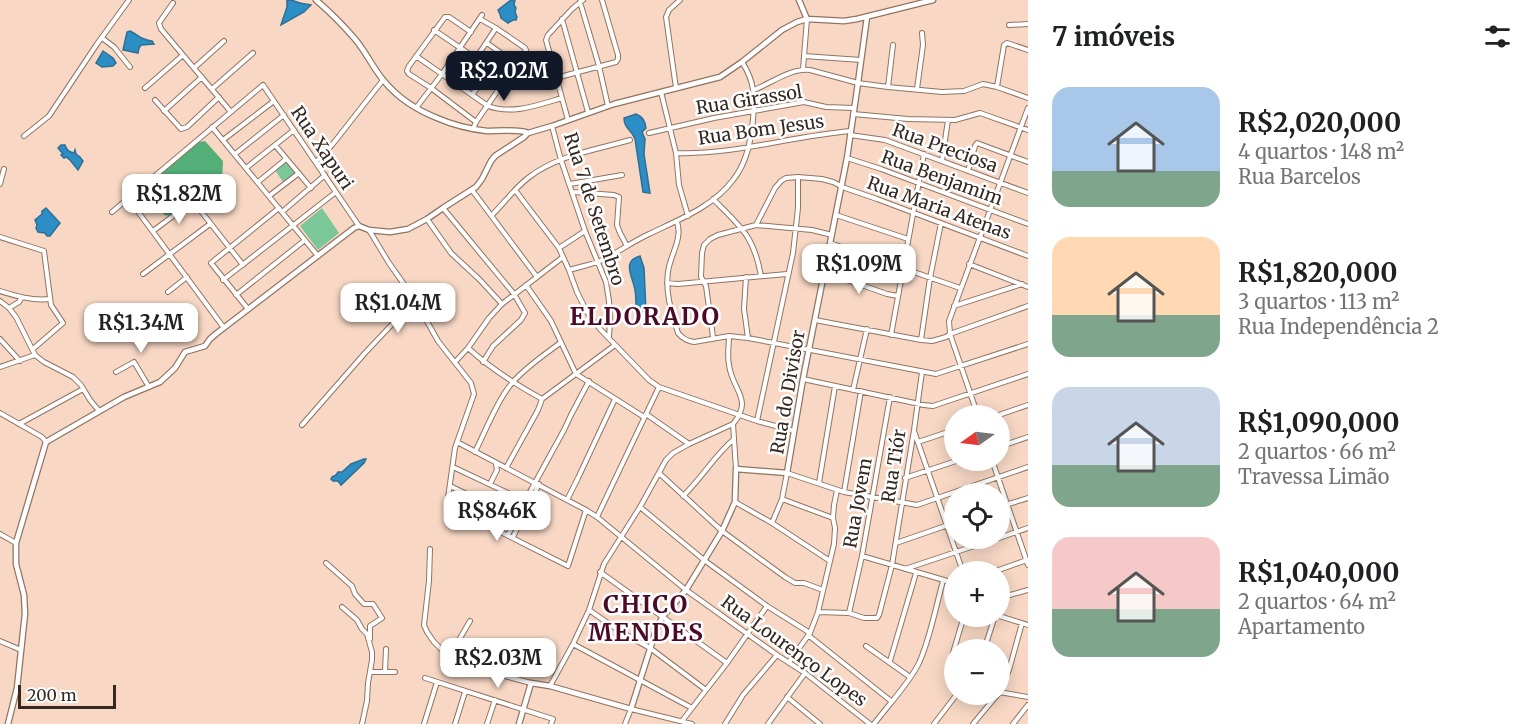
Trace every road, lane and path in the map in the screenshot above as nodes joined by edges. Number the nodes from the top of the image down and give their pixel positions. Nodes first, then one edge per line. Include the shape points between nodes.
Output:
1 (129, 0) edge
2 (316, 0) edge
3 (602, 0) edge
4 (680, 0) edge
5 (799, 0) edge
6 (933, 0) edge
7 (582, 1) edge
8 (173, 3) dead end
9 (867, 17) junction
10 (562, 19) junction
11 (807, 19) junction
12 (1028, 24) edge
13 (1009, 25) dead end
14 (496, 28) junction
15 (434, 30) junction
16 (471, 32) junction
17 (922, 33) dead end
18 (102, 38) junction
19 (224, 41) dead end
20 (487, 43) junction
21 (893, 45) dead end
22 (460, 47) junction
23 (1028, 50) edge
24 (253, 53) dead end
25 (183, 55) junction
26 (416, 56) junction
27 (804, 56) junction
28 (476, 58) junction
29 (861, 60) junction
30 (742, 62) junction
31 (516, 64) junction
32 (599, 66) junction
33 (130, 67) dead end
34 (194, 68) junction
35 (491, 69) junction
36 (803, 69) junction
37 (577, 72) junction
38 (442, 74) junction
39 (202, 77) junction
40 (556, 78) junction
41 (506, 79) junction
42 (383, 80) junction
43 (858, 83) junction
44 (458, 85) junction
45 (500, 87) junction
46 (888, 87) junction
47 (997, 87) junction
48 (145, 88) dead end
49 (431, 88) junction
50 (676, 88) junction
51 (212, 89) junction
52 (917, 89) junction
53 (754, 90) junction
54 (661, 91) junction
55 (472, 95) junction
56 (219, 98) junction
57 (562, 98) junction
58 (1028, 98) edge
59 (155, 100) dead end
60 (274, 101) junction
61 (488, 106) junction
62 (608, 106) junction
63 (416, 108) junction
64 (1028, 108) edge
65 (164, 111) junction
66 (754, 111) junction
67 (853, 111) junction
68 (231, 112) junction
69 (588, 112) junction
70 (284, 115) junction
71 (568, 120) junction
72 (948, 120) junction
73 (476, 122) junction
74 (552, 126) junction
75 (1022, 127) junction
76 (212, 128) junction
77 (669, 128) junction
78 (473, 129) junction
79 (1028, 129) edge
80 (294, 130) junction
81 (648, 133) dead end
82 (850, 133) junction
83 (526, 135) junction
84 (24, 136) dead end
85 (223, 140) junction
86 (630, 140) dead end
87 (275, 145) junction
88 (748, 148) junction
89 (676, 153) junction
90 (235, 154) junction
91 (924, 154) junction
92 (1011, 155) junction
93 (847, 158) junction
94 (286, 159) junction
95 (561, 160) junction
96 (942, 161) junction
97 (316, 162) junction
98 (1028, 162) edge
99 (246, 168) junction
100 (4, 169) dead end
101 (968, 171) junction
102 (299, 173) junction
103 (325, 175) junction
104 (622, 175) dead end
105 (798, 177) junction
106 (258, 182) junction
107 (918, 183) junction
108 (1000, 183) junction
109 (0, 184) edge
110 (570, 184) junction
111 (841, 186) junction
112 (311, 188) junction
113 (472, 190) junction
114 (515, 190) junction
115 (336, 192) junction
116 (573, 192) junction
117 (1028, 194) edge
118 (269, 196) junction
119 (713, 199) junction
120 (443, 208) junction
121 (281, 210) junction
122 (990, 210) junction
123 (112, 212) dead end
124 (139, 213) dead end
125 (913, 213) junction
126 (492, 215) junction
127 (836, 215) junction
128 (688, 216) junction
129 (427, 219) junction
130 (677, 222) junction
131 (941, 223) junction
132 (210, 224) junction
133 (1028, 224) edge
134 (756, 225) junction
135 (294, 226) junction
136 (359, 226) junction
137 (743, 229) junction
138 (796, 229) junction
139 (369, 230) junction
140 (153, 231) junction
141 (585, 231) junction
142 (832, 235) junction
143 (0, 237) edge
144 (980, 237) junction
145 (305, 240) junction
146 (908, 240) junction
147 (830, 243) junction
148 (627, 246) junction
149 (230, 248) junction
150 (559, 248) junction
151 (170, 254) junction
152 (318, 256) junction
153 (1028, 256) edge
154 (563, 257) junction
155 (599, 261) junction
156 (969, 264) junction
157 (243, 265) junction
158 (903, 269) junction
159 (569, 270) junction
160 (824, 273) junction
161 (143, 274) dead end
162 (787, 274) junction
163 (761, 276) junction
164 (187, 277) junction
165 (537, 277) junction
166 (746, 277) junction
167 (930, 278) junction
168 (224, 280) junction
169 (704, 282) junction
170 (667, 283) junction
171 (1022, 284) junction
172 (526, 285) junction
173 (1028, 287) edge
174 (960, 288) junction
175 (0, 291) edge
176 (168, 292) dead end
177 (514, 294) junction
178 (236, 295) junction
179 (898, 296) junction
180 (22, 297) junction
181 (50, 299) junction
182 (415, 300) junction
183 (0, 301) edge
184 (502, 304) junction
185 (953, 306) junction
186 (1028, 306) edge
187 (9, 308) junction
188 (248, 310) junction
189 (814, 320) junction
190 (224, 328) junction
191 (867, 330) junction
192 (950, 334) junction
193 (891, 335) junction
194 (729, 336) junction
195 (609, 337) junction
196 (713, 338) junction
197 (748, 338) junction
198 (0, 339) edge
199 (921, 340) junction
200 (773, 342) junction
201 (560, 343) junction
202 (1028, 344) edge
203 (615, 345) junction
204 (468, 348) junction
205 (33, 349) junction
206 (808, 349) junction
207 (35, 356) junction
208 (861, 359) junction
209 (20, 361) junction
210 (455, 362) junction
211 (483, 362) junction
212 (0, 367) edge
213 (962, 367) junction
214 (116, 372) dead end
215 (921, 372) junction
216 (576, 374) junction
217 (1028, 374) edge
218 (803, 379) junction
219 (589, 381) junction
220 (512, 383) junction
221 (835, 386) junction
222 (149, 387) junction
223 (659, 387) junction
224 (83, 389) junction
225 (853, 390) junction
226 (861, 391) junction
227 (970, 394) junction
228 (890, 397) junction
229 (542, 399) junction
230 (615, 399) junction
231 (918, 403) junction
232 (974, 405) edge
233 (1028, 405) edge
234 (99, 411) junction
235 (1010, 411) edge
236 (0, 413) edge
237 (645, 415) junction
238 (741, 415) junction
239 (757, 421) junction
240 (19, 424) junction
241 (733, 424) junction
242 (302, 425) dead end
243 (914, 430) junction
244 (794, 431) junction
245 (944, 433) edge
246 (1028, 437) edge
247 (734, 439) junction
248 (46, 442) junction
249 (456, 442) junction
250 (918, 442) junction
251 (1010, 443) edge
252 (688, 444) junction
253 (475, 452) junction
254 (496, 463) junction
255 (944, 465) edge
256 (453, 467) junction
257 (1028, 467) edge
258 (506, 468) junction
259 (736, 469) junction
260 (928, 471) junction
261 (997, 471) edge
262 (659, 473) junction
263 (787, 473) junction
264 (999, 477) junction
265 (905, 478) junction
266 (819, 483) junction
267 (1001, 483) edge
268 (490, 484) junction
269 (537, 484) junction
270 (450, 486) junction
271 (837, 490) junction
272 (844, 492) junction
273 (683, 496) junction
274 (873, 497) junction
275 (938, 498) junction
276 (1028, 498) edge
277 (782, 499) junction
278 (567, 500) junction
279 (527, 502) junction
280 (735, 502) junction
281 (902, 503) junction
282 (1010, 503) edge
283 (640, 507) junction
284 (586, 510) junction
285 (1010, 510) edge
286 (597, 517) junction
287 (944, 517) edge
288 (832, 518) junction
289 (519, 519) junction
290 (772, 523) junction
291 (944, 527) edge
292 (1028, 528) edge
293 (722, 531) junction
294 (1017, 531) junction
295 (0, 534) edge
296 (1010, 534) edge
297 (511, 536) junction
298 (621, 537) junction
299 (16, 543) junction
300 (896, 543) junction
301 (430, 549) dead end
302 (954, 549) edge
303 (969, 549) edge
304 (956, 554) junction
305 (862, 556) junction
306 (704, 560) junction
307 (830, 561) junction
308 (959, 561) edge
309 (1027, 562) edge
310 (326, 563) dead end
311 (892, 565) junction
312 (1010, 567) edge
313 (905, 569) junction
314 (600, 572) junction
315 (916, 573) junction
316 (943, 580) joint
317 (686, 590) junction
318 (823, 590) junction
319 (1028, 590) edge
320 (1010, 596) edge
321 (767, 606) junction
322 (342, 607) dead end
323 (589, 609) junction
324 (818, 612) junction
325 (849, 613) junction
326 (663, 616) junction
327 (1010, 620) edge
328 (470, 621) dead end
329 (1022, 623) junction
330 (1028, 625) edge
331 (748, 634) junction
332 (809, 634) junction
333 (369, 640) junction
334 (0, 641) edge
335 (573, 644) junction
336 (866, 646) dead end
337 (650, 648) junction
338 (386, 649) dead end
339 (22, 650) junction
340 (777, 655) junction
341 (449, 657) junction
342 (890, 661) junction
343 (789, 662) junction
344 (727, 663) junction
345 (1010, 666) edge
346 (370, 672) junction
347 (385, 672) junction
348 (395, 672) dead end
349 (804, 673) junction
350 (910, 677) junction
351 (425, 678) dead end
352 (640, 681) junction
353 (436, 682) junction
354 (531, 683) junction
355 (550, 686) junction
356 (706, 690) junction
357 (465, 692) junction
358 (1010, 695) edge
359 (1028, 697) edge
360 (787, 698) junction
361 (495, 700) junction
362 (891, 701) junction
363 (949, 705) edge
364 (989, 705) edge
365 (1028, 705) edge
366 (524, 707) junction
367 (692, 708) junction
368 (631, 710) junction
369 (682, 721) junction
370 (552, 722) edge
371 (8, 724) edge
372 (362, 724) edge
373 (424, 724) edge
374 (455, 724) edge
375 (487, 724) edge
376 (519, 724) edge
377 (625, 724) edge
378 (692, 724) edge
379 (725, 724) edge
380 (770, 724) edge
381 (820, 724) edge
382 (872, 724) edge
383 (934, 724) edge
384 (973, 724) edge
385 (1013, 724) edge

1 - 18 street
2 - 42 street via 355,39
3 - 32 street via 618,59
4 - 50 street via 666,16
5 - 11 street
6 - 9 street
7 - 10 street
7 - 32 street
8 - 25 street via 160,20 160,27
9 - 11 street via 844,21
9 - 29 street, Rua do Divisor
10 - 37 street
10 - 40 street via 546,40
11 - 27 street
11 - 30 street via 782,30
12 - 13 street
14 - 16 street via 481,17
14 - 20 street
14 - 31 street via 525,48
15 - 16 street via 448,16
15 - 22 street
15 - 26 street
16 - 22 street
17 - 52 street
18 - 33 street
18 - 84 street via 49,116
19 - 34 street
20 - 28 street
20 - 31 street
21 - 46 street
22 - 28 street
22 - 38 street
23 - 47 street via 1005,43
24 - 51 street
25 - 34 street
25 - 48 street
26 - 38 street
26 - 49 street via 407,71
27 - 29 street
27 - 36 street
28 - 35 street
28 - 44 street
29 - 43 street, Rua do Divisor
30 - 50 street via 720,76
30 - 53 street
31 - 41 street
32 - 37 street
32 - 62 street
34 - 39 street
35 - 41 street
35 - 55 street
36 - 43 street
36 - 53 street
37 - 40 street
37 - 69 street
38 - 44 street
38 - 49 street
39 - 51 street
39 - 65 street
40 - 45 street via 522,87
40 - 57 street
41 - 45 street
42 - 63 street
42 - 97 street
43 - 46 street
43 - 67 street, Rua do Divisor
44 - 55 street
45 - 61 street
46 - 52 street
47 - 52 street via 983,84 953,92
47 - 58 street
49 - 63 street
49 - 73 street
50 - 54 street
51 - 56 street
53 - 66 street
54 - 62 street
54 - 77 street
55 - 61 street
56 - 65 street via 184,129 178,128
56 - 68 street
57 - 61 street via 520,109
57 - 71 street
59 - 65 street
60 - 68 street, Rua Xapuri via 263,85
60 - 70 street, Rua Xapuri
60 - 85 street
61 - 73 street
62 - 69 street
63 - 78 street
64 - 75 street
66 - 67 street, Rua Girassol via 806,102
66 - 77 street, Rua Girassol
66 - 88 street
67 - 72 street, Rua Girassol
67 - 82 street, Rua do Divisor
68 - 76 street
69 - 71 street
70 - 80 street, Rua Xapuri
70 - 90 street
71 - 74 street
72 - 75 street, Rua Girassol via 980,113
72 - 96 street
73 - 78 street
74 - 83 street
74 - 95 street, Rua 7 de Setembro
75 - 79 street, Rua Girassol
75 - 92 street
76 - 85 street
76 - 123 street
77 - 81 street, Rua Girassol
77 - 89 street
78 - 83 street via 523,130
80 - 87 street
80 - 97 street, Rua Xapuri
82 - 88 street, Rua Bom Jesus
82 - 91 street, Rua Preciosa
82 - 93 street, Rua do Divisor
83 - 113 street via 495,156
85 - 90 street
86 - 95 street
87 - 94 street
87 - 99 street
88 - 89 street, Rua Bom Jesus
88 - 119 street via 734,180
89 - 128 street via 679,185
90 - 99 street
91 - 96 street, Rua Preciosa
91 - 107 street
92 - 98 street
92 - 101 street via 977,143
92 - 108 street
93 - 107 street, Rua Benjamim
93 - 111 street, Rua do Divisor
94 - 102 street
94 - 106 street
95 - 110 street, Rua 7 de Setembro
95 - 114 street via 540,169
96 - 101 street, Rua Preciosa
97 - 103 street, Rua Xapuri
99 - 106 street
100 - 109 street
101 - 108 street, Rua Preciosa
102 - 112 street
102 - 118 street
103 - 112 street
103 - 115 street, Rua Xapuri
104 - 110 street
105 - 111 street, Rua Maria Atenas
105 - 134 street via 786,178 778,184
105 - 138 street
106 - 118 street
107 - 122 street, Rua Benjamim
107 - 125 street
108 - 117 street, Rua Preciosa
108 - 122 street
110 - 116 street, Rua 7 de Setembro
111 - 125 street, Rua Maria Atenas
111 - 127 street, Rua do Divisor
112 - 121 street
113 - 120 street
113 - 126 street
114 - 126 street
114 - 150 street
115 - 135 street
115 - 136 street, Rua Xapuri
116 - 141 street, Rua 7 de Setembro
116 - 148 street via 619,197 617,225
118 - 121 street
119 - 128 street
119 - 137 street
120 - 129 street
120 - 177 street
121 - 135 street
121 - 149 street
122 - 133 street, Rua Benjamim
122 - 144 street
124 - 140 street
125 - 131 street, Rua Maria Atenas
125 - 146 street
126 - 165 street
127 - 142 street, Rua do Divisor
127 - 146 street
128 - 130 street
129 - 139 street via 399,232
129 - 184 street via 451,253
130 - 148 street
130 - 170 street via 678,239
131 - 144 street, Rua Maria Atenas
131 - 167 street
132 - 140 street via 193,201
132 - 149 street
132 - 151 street
134 - 137 street
134 - 138 street
135 - 145 street
135 - 157 street
136 - 139 street
136 - 152 street
137 - 163 street via 758,258
137 - 169 street via 718,235 704,244
138 - 142 street
138 - 162 street
139 - 182 street
140 - 151 street
141 - 150 street
141 - 155 street, Rua 7 de Setembro
142 - 147 street, Rua do Divisor
143 - 181 street via 44,251
144 - 153 street, Rua Maria Atenas
144 - 156 street
145 - 152 street
145 - 178 street
146 - 158 street
147 - 158 street
147 - 160 street, Rua do Divisor
148 - 155 street
149 - 157 street
149 - 168 street via 211,263
150 - 154 street
151 - 161 street
151 - 164 street
152 - 188 street
154 - 159 street
154 - 165 street
155 - 159 street
155 - 195 street, Rua 7 de Setembro via 609,302
156 - 171 street
156 - 174 street
157 - 168 street
158 - 167 street
158 - 179 street
159 - 195 street via 587,312
160 - 179 street
160 - 189 street, Rua do Divisor
162 - 163 street
162 - 200 street
163 - 166 street
164 - 176 street
164 - 190 street
165 - 172 street
166 - 169 street
166 - 197 street via 744,309
167 - 174 street
167 - 199 street
168 - 178 street
169 - 170 street
169 - 196 street
170 - 196 street via 672,313 682,338 694,342
171 - 173 street
171 - 185 street
172 - 177 street
172 - 201 street via 551,321
174 - 185 street
175 - 180 street
177 - 184 street
177 - 211 street via 524,317 493,346
178 - 188 street
179 - 193 street
180 - 181 street
180 - 187 street
181 - 205 street via 63,323
182 - 210 street
182 - 242 street
183 - 187 street
184 - 204 street
185 - 192 street
186 - 192 street
187 - 205 street
188 - 190 street
189 - 191 street
189 - 206 street, Rua do Divisor
190 - 222 street via 205,346 185,352 163,380
191 - 193 street
191 - 208 street
192 - 199 street
192 - 213 street
193 - 199 street
194 - 196 street
194 - 197 street
194 - 238 street via 728,364 742,400
195 - 203 street
197 - 200 street
198 - 209 street
200 - 206 street
200 - 239 street
201 - 216 street
201 - 220 street
202 - 213 street
203 - 216 street
203 - 223 street
204 - 210 street
204 - 211 street
205 - 207 street
206 - 208 street
206 - 218 street, Rua do Divisor
207 - 209 street
207 - 224 street via 74,377
208 - 215 street
208 - 225 street
209 - 212 street
210 - 249 street via 471,383 474,394
211 - 220 street
213 - 215 street via 938,374
213 - 227 street
214 - 222 street via 134,362
215 - 231 street, Rua Tiór
216 - 219 street
216 - 229 street
217 - 227 street
218 - 221 street
218 - 244 street, Rua do Divisor
219 - 230 street
219 - 269 street
220 - 229 street
220 - 253 street
221 - 225 street
221 - 266 street
222 - 234 street
223 - 237 street
223 - 238 street
224 - 234 street
224 - 240 street
225 - 226 street
226 - 228 street
226 - 272 street
227 - 231 street via 933,406
227 - 232 street
228 - 231 street
228 - 274 street, Rua Jovem
229 - 258 street
230 - 237 street
230 - 278 street
231 - 243 street, Rua Tiór
233 - 235 street
234 - 248 street
236 - 240 street
237 - 252 street
237 - 286 street
238 - 239 street
238 - 241 street
239 - 244 street
240 - 248 street
241 - 247 street
241 - 252 street
243 - 250 street
243 - 265 street, Rua Tiór
244 - 263 street, Rua do Divisor
245 - 250 street
246 - 251 street
247 - 259 street
247 - 273 street
248 - 299 street
249 - 253 street, Rua Lourenço Lopes
249 - 256 street
250 - 260 street
252 - 262 street via 673,453
253 - 254 street, Rua Lourenço Lopes
254 - 258 street, Rua Lourenço Lopes
254 - 268 street
255 - 260 street
256 - 268 street
256 - 270 street
257 - 264 street
258 - 269 street, Rua Lourenço Lopes
259 - 263 street
259 - 280 street
260 - 265 street
260 - 275 street
261 - 264 street
262 - 273 street
262 - 283 street
263 - 266 street
263 - 277 street, Rua do Divisor
264 - 267 street
264 - 275 street
265 - 281 street, Rua Tiór
266 - 271 street
268 - 279 street
269 - 278 street, Rua Lourenço Lopes
269 - 279 street
270 - 289 street
270 - 297 street via 447,505
271 - 272 street
271 - 288 street
272 - 274 street
273 - 293 street
274 - 281 street
274 - 305 street, Rua Jovem
275 - 281 street via 917,506
275 - 287 street
276 - 282 street
277 - 288 street
277 - 290 street, Rua do Divisor
278 - 284 street, Rua Lourenço Lopes
279 - 289 street
280 - 290 street
280 - 293 street
281 - 300 street, Rua Tiór
283 - 298 street
283 - 306 street
284 - 286 street, Rua Lourenço Lopes
284 - 297 street via 568,566
285 - 294 street
286 - 298 street, Rua Lourenço Lopes
288 - 307 street via 835,528
289 - 297 street
290 - 307 street
291 - 300 street
292 - 294 street
293 - 306 street
293 - 318 street via 795,583
294 - 296 street
294 - 309 street
295 - 299 street
298 - 314 street
298 - 317 street, Rua Lourenço Lopes
299 - 339 street via 16,564 24,595
300 - 311 street, Rua Tiór
301 - 341 street via 424,625
302 - 304 street
303 - 304 street
304 - 308 street
304 - 313 street
305 - 311 street
305 - 325 street, Rua Jovem
306 - 317 street
306 - 321 street
307 - 318 street
309 - 312 street
310 - 333 street via 352,586 364,604 373,604 382,618 370,627
311 - 313 street
311 - 325 street, Rua Tiór via 877,618
313 - 315 street
314 - 323 street
314 - 326 street
315 - 316 street
315 - 342 street
316 - 350 street via 922,654
317 - 326 street
317 - 331 street, Rua Lourenço Lopes
318 - 324 street
319 - 320 street
321 - 331 street
321 - 332 street
322 - 333 street via 355,617
323 - 335 street
323 - 337 street
324 - 325 street
324 - 332 street
326 - 337 street
326 - 344 street
327 - 329 street
328 - 341 street
329 - 330 street
329 - 345 street
331 - 340 street, Rua Lourenço Lopes
331 - 344 street
332 - 343 street
332 - 362 street
333 - 346 street
334 - 339 street
335 - 352 street
335 - 355 street
336 - 342 street
337 - 352 street
337 - 356 street
338 - 347 street
339 - 371 street
340 - 343 street, Rua Lourenço Lopes
340 - 379 street via 743,695
341 - 354 street via 472,668
342 - 350 street
343 - 349 street, Rua Lourenço Lopes
344 - 356 street
346 - 347 street
346 - 372 street
347 - 348 street
349 - 360 street
349 - 382 street, Rua Lourenço Lopes
350 - 362 street
351 - 353 street
352 - 367 street
352 - 368 street
353 - 357 street
353 - 373 street
354 - 355 street
354 - 366 street
355 - 368 street
356 - 367 street
357 - 361 street
357 - 374 street
358 - 359 street
360 - 380 street
360 - 381 street
361 - 366 street
361 - 375 street
362 - 382 street
363 - 383 street
364 - 384 street
365 - 385 street
366 - 370 street
366 - 376 street
367 - 369 street
368 - 369 street
368 - 377 street
369 - 378 street

